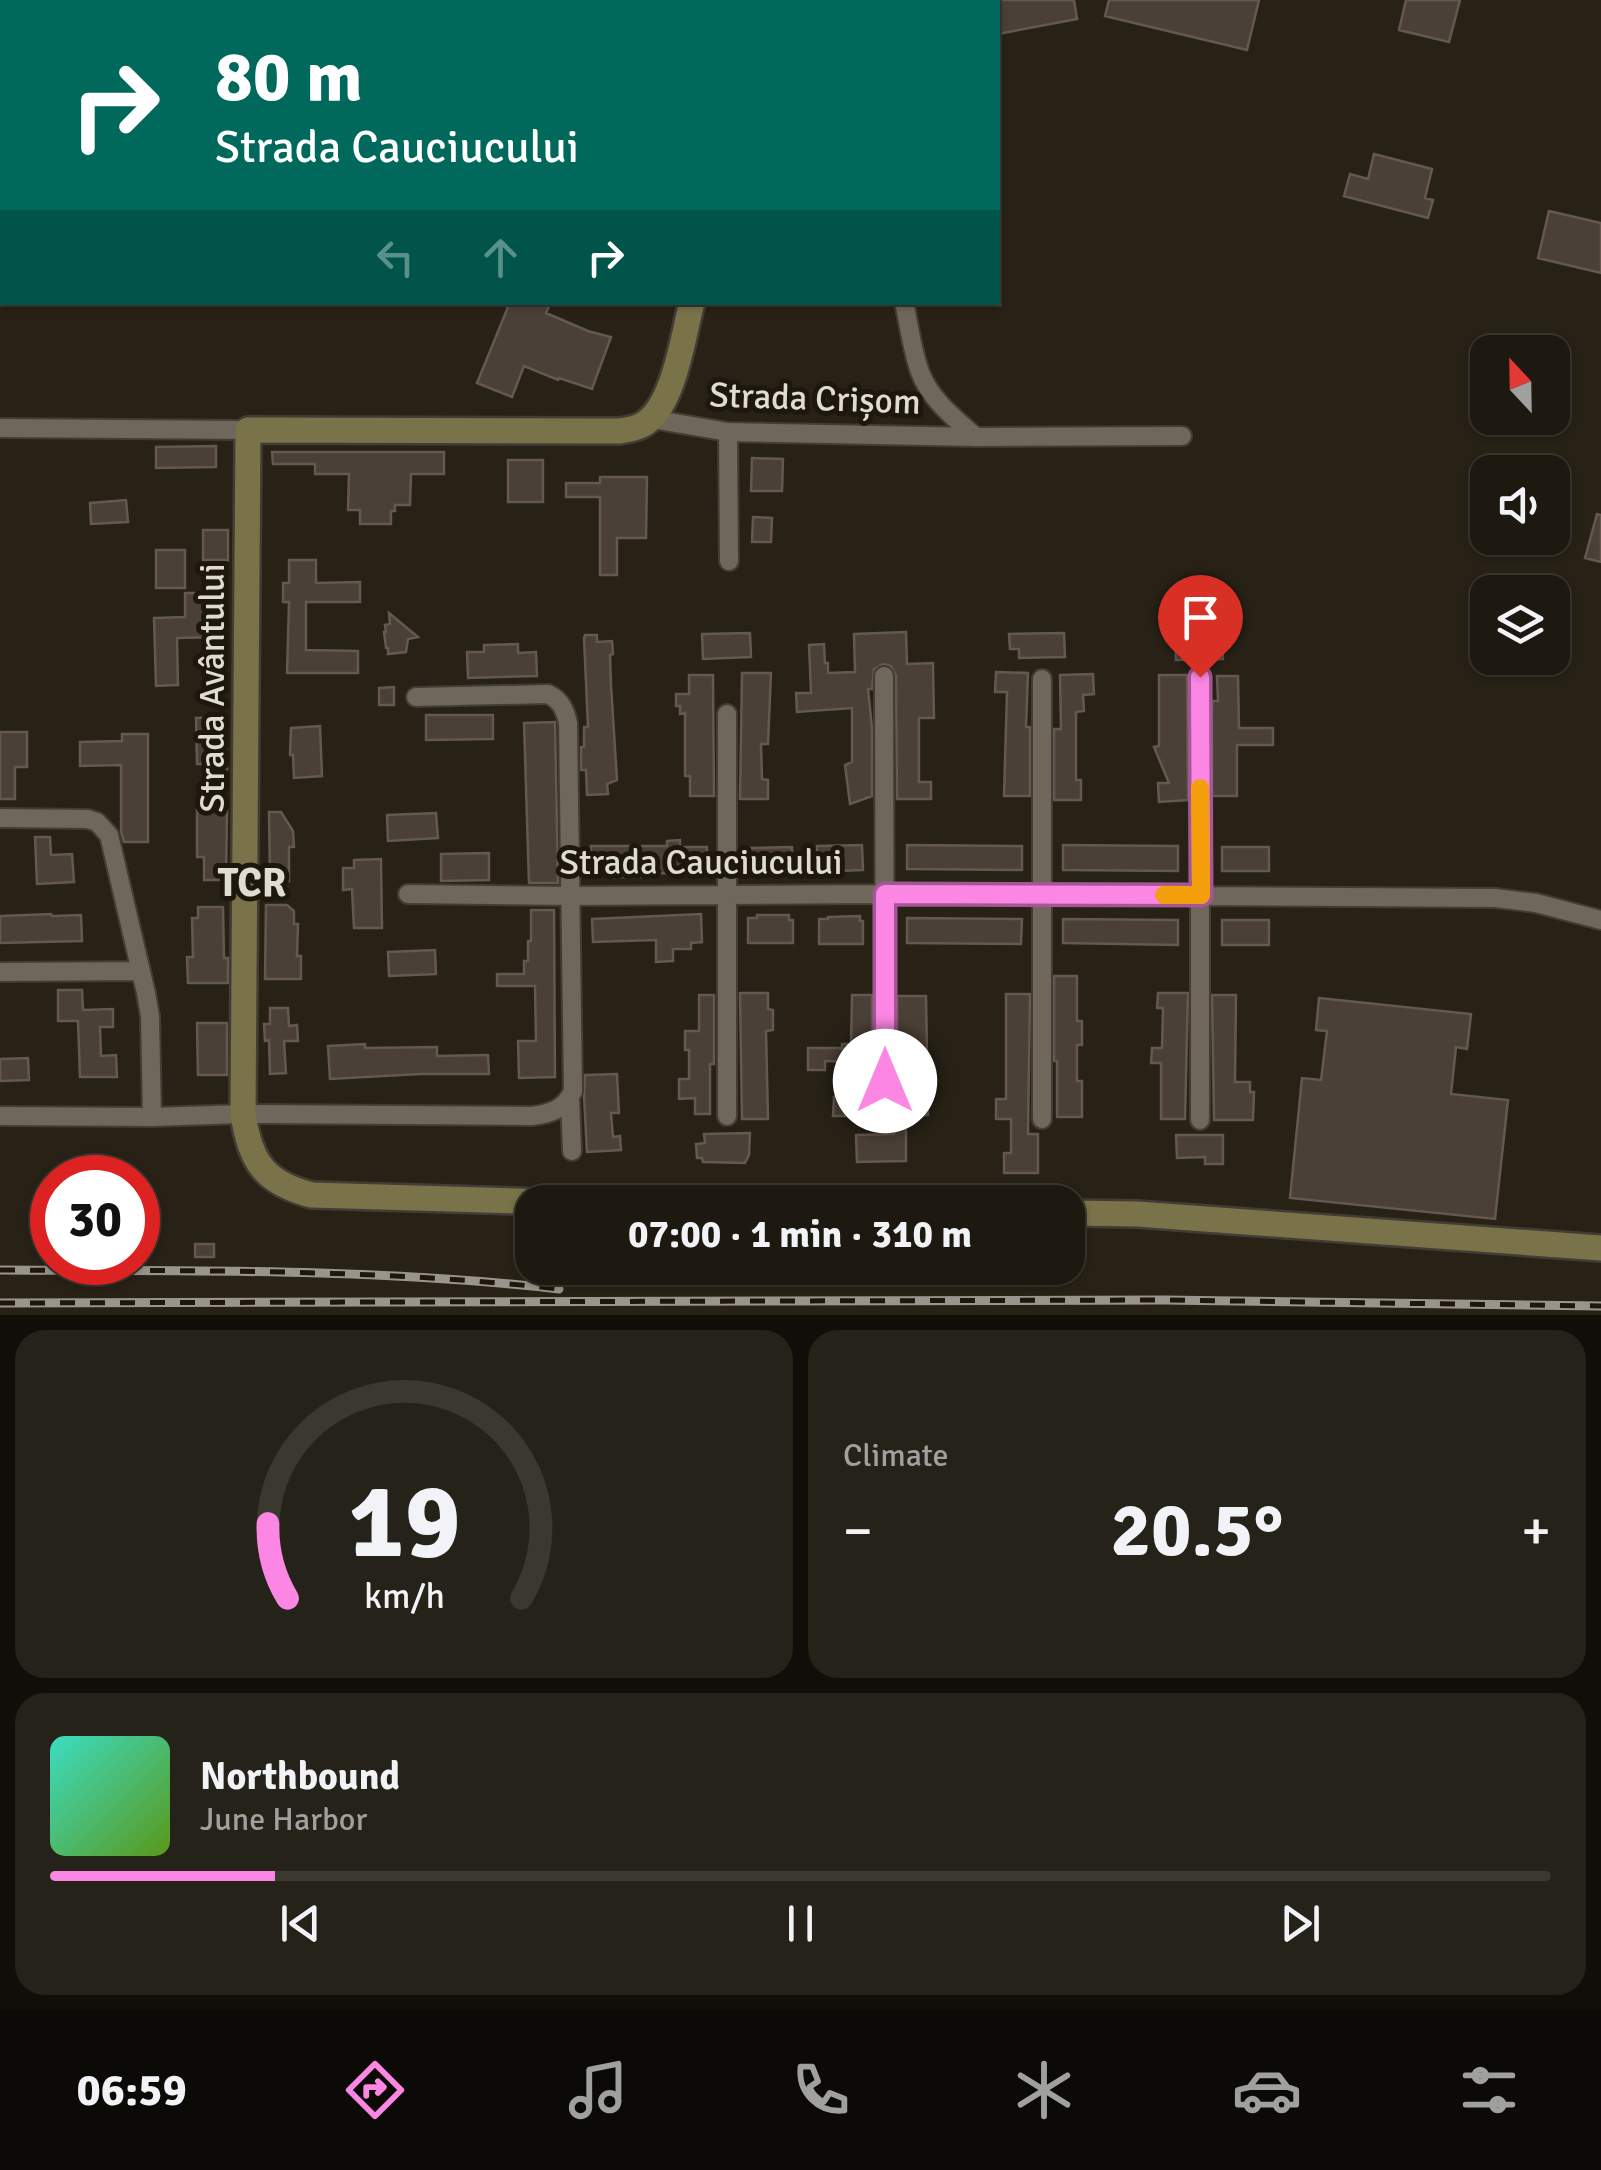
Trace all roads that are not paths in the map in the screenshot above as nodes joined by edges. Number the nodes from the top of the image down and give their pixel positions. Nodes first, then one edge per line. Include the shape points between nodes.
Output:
1 (691, 305) edge
2 (905, 305) edge
3 (652, 419) junction
4 (0, 428) edge
5 (248, 430) junction
6 (728, 432) junction
7 (1182, 436) dead end
8 (976, 437) junction
9 (730, 560) dead end
10 (884, 676) dead end
11 (1200, 677) dead end
12 (1042, 679) dead end
13 (416, 697) dead end
14 (727, 714) dead end
15 (0, 818) edge
16 (408, 894) dead end
17 (726, 894) junction
18 (885, 894) junction
19 (1042, 895) junction
20 (1201, 895) junction
21 (571, 896) junction
22 (1601, 920) edge
23 (140, 971) junction
24 (0, 972) edge
25 (570, 1098) junction
26 (243, 1114) junction
27 (0, 1116) edge
28 (727, 1116) dead end
29 (152, 1117) junction
30 (885, 1118) dead end
31 (1042, 1119) dead end
32 (1200, 1120) dead end
33 (572, 1151) dead end
34 (515, 1201) edge
35 (1085, 1213) edge
36 (1601, 1248) edge

1 - 3 main road via 671,384
2 - 8 street, Strada Crișom via 932,396
3 - 5 main road via 619,431
3 - 6 street, Strada Crișom
4 - 5 street
5 - 26 main road, Strada Avântului
6 - 8 street, Strada Crișom
6 - 9 street
7 - 8 street, Strada Crișom
10 - 18 street
11 - 20 street
12 - 19 street
13 - 21 street via 548,694 560,703 568,723
14 - 17 street
15 - 23 street via 88,819 104,827
16 - 21 street, Strada Cauciucului
17 - 18 street, Strada Cauciucului
17 - 21 street, Strada Cauciucului
17 - 28 street
18 - 19 street, Strada Cauciucului
18 - 30 street
19 - 20 street, Strada Cauciucului
19 - 31 street
20 - 22 street, Strada Cauciucului via 1495,898
20 - 32 street
21 - 25 street
23 - 24 street
23 - 29 street via 150,1016
25 - 26 street via 555,1111 532,1116
25 - 33 street
26 - 29 street
26 - 34 main road, Strada Avântului via 258,1162 289,1189 340,1197
27 - 29 street
35 - 36 main road

